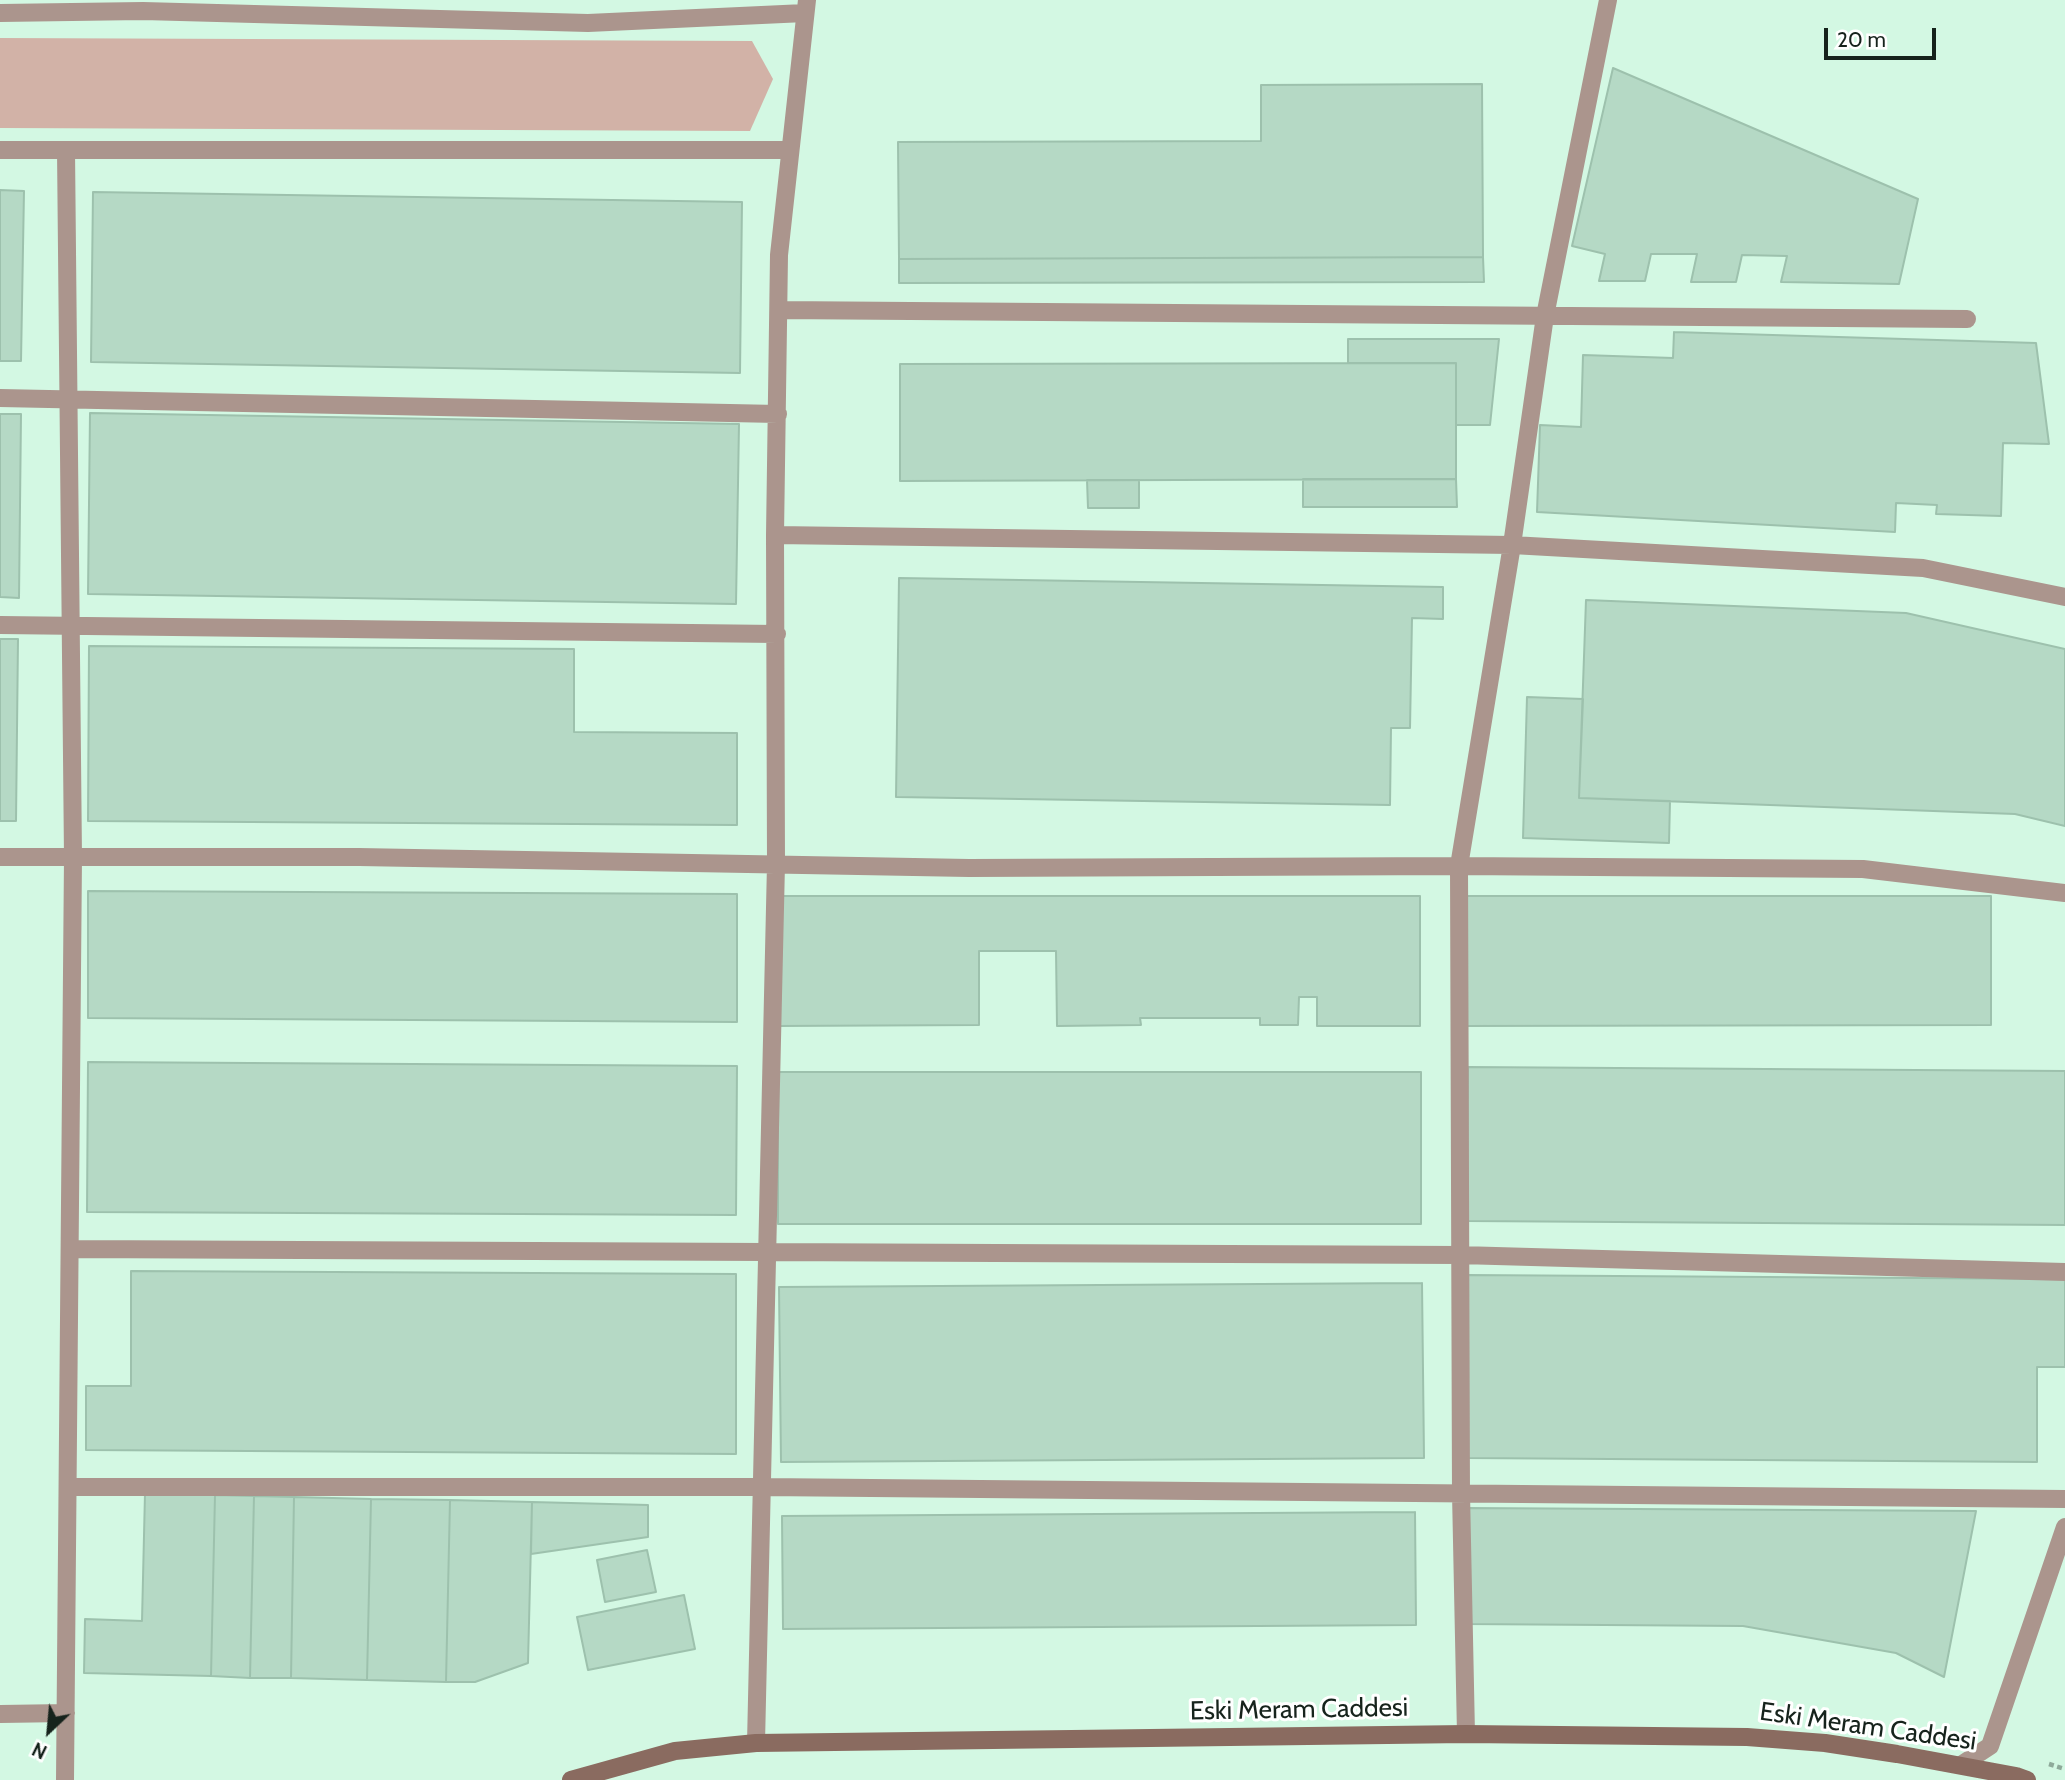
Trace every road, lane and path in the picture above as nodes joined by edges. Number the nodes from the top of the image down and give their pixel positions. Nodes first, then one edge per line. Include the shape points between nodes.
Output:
1 (1608, 0) edge
2 (806, 6) edge
3 (0, 13) edge
4 (0, 150) edge
5 (66, 150) junction
6 (790, 150) junction
7 (779, 310) junction
8 (1545, 316) junction
9 (1967, 319) dead end
10 (0, 398) edge
11 (68, 398) junction
12 (778, 414) junction
13 (775, 535) junction
14 (1512, 545) junction
15 (2065, 597) edge
16 (71, 624) junction
17 (0, 625) edge
18 (777, 634) junction
19 (0, 857) edge
20 (73, 857) junction
21 (776, 864) junction
22 (1459, 866) junction
23 (2065, 893) edge
24 (70, 1249) junction
25 (768, 1254) junction
26 (1460, 1255) junction
27 (2065, 1272) edge
28 (68, 1487) junction
29 (763, 1487) junction
30 (1461, 1493) junction
31 (2065, 1499) edge
32 (2065, 1527) edge
33 (66, 1713) junction
34 (0, 1714) edge
35 (1466, 1734) junction
36 (756, 1743) junction
37 (1961, 1765) junction
38 (65, 1780) edge
39 (571, 1780) edge
40 (2027, 1780) edge

1 - 8 street
2 - 3 street via 588,23 144,11
2 - 6 street
4 - 5 street
5 - 6 street
5 - 11 street
6 - 7 street via 779,255
7 - 8 street
7 - 12 street
8 - 9 street
8 - 14 street
10 - 11 street
11 - 12 street
11 - 16 street
12 - 13 street
13 - 14 street
13 - 18 street
14 - 15 street via 1923,568
14 - 22 street
16 - 17 street
16 - 18 street
16 - 20 street
18 - 21 street
19 - 20 street
20 - 21 street
20 - 24 street
21 - 22 street
21 - 25 street
22 - 23 street via 1863,869
22 - 26 street
24 - 25 street
24 - 28 street
25 - 26 street
25 - 29 street
26 - 27 street
26 - 30 street
28 - 29 street
28 - 33 street
29 - 30 street
29 - 36 street
30 - 31 street
30 - 35 street
32 - 37 street via 1990,1746
33 - 34 street
33 - 38 street
35 - 36 street, Eski Meram Caddesi
35 - 37 street, Eski Meram Caddesi via 1747,1737 1825,1743
36 - 39 street, Eski Meram Caddesi via 675,1751
37 - 40 street, Eski Meram Caddesi

